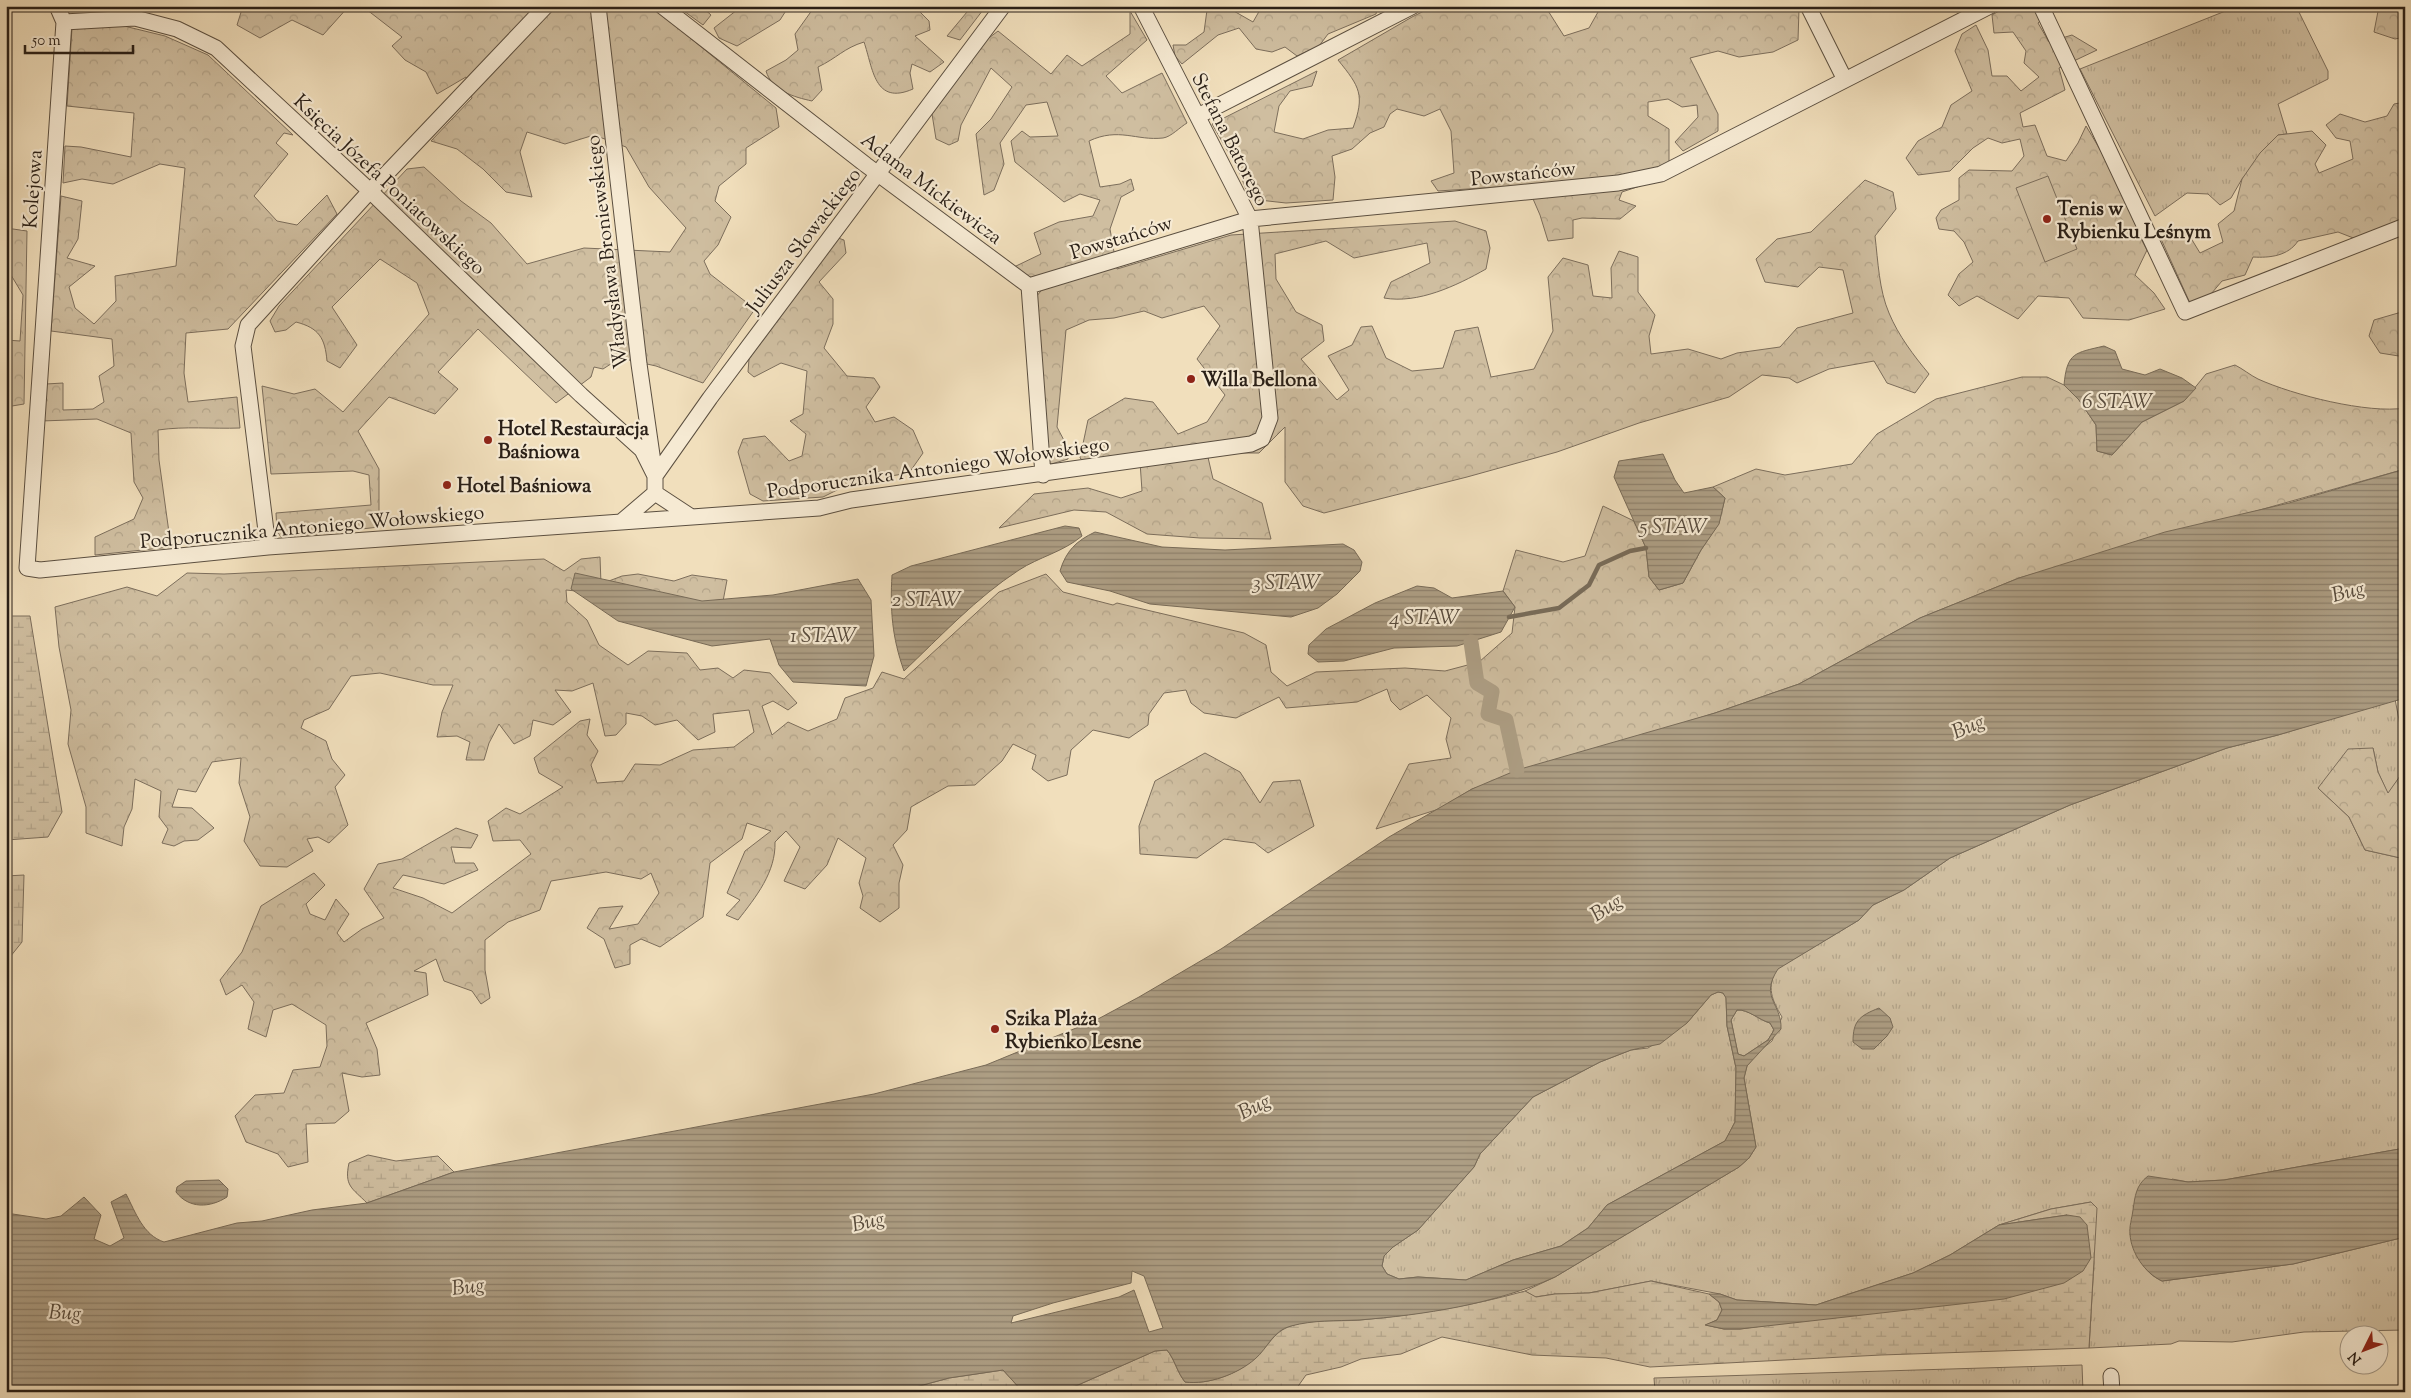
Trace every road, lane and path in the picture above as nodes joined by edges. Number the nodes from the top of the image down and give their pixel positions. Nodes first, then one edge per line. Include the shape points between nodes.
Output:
1 (57, 6) edge
2 (546, 6) edge
3 (598, 6) edge
4 (662, 6) edge
5 (1003, 6) edge
6 (1141, 6) edge
7 (1413, 6) edge
8 (1808, 6) edge
9 (1990, 6) edge
10 (2041, 6) edge
11 (64, 22) junction
12 (1845, 80) junction
13 (1198, 116) junction
14 (878, 172) junction
15 (370, 191) junction
16 (1250, 219) junction
17 (2405, 226) edge
18 (1030, 286) junction
19 (1270, 418) joint
20 (1043, 475) junction
21 (655, 476) junction
22 (655, 493) junction
23 (690, 516) junction
24 (621, 522) junction
25 (268, 547) junction
26 (27, 568) joint
27 (2111, 1376) dead end
28 (2112, 1392) edge

1 - 11 street
2 - 15 street
3 - 21 street, Władysława Broniewskiego
4 - 14 street, Adama Mickiewicza
5 - 14 street, Juliusza Słowackiego
6 - 13 street, Stefana Batorego
7 - 13 street
8 - 12 street
9 - 12 street, Powstańców
10 - 17 street via 2185,312
11 - 15 street, Księcia Józefa Poniatowskiego via 135,18 177,29 216,48
11 - 26 street, Kolejowa
12 - 16 street, Powstańców via 1661,174 1618,184
13 - 16 street, Stefana Batorego
14 - 18 street, Adama Mickiewicza
14 - 21 street, Juliusza Słowackiego
15 - 21 street, Księcia Józefa Poniatowskiego via 642,450
15 - 25 street via 248,325 243,346
16 - 18 street, Powstańców
16 - 19 street, Stefana Batorego
18 - 20 street
19 - 20 street, Podporucznika Antoniego Wołowskiego via 1262,439 1251,444
20 - 23 street, Podporucznika Antoniego Wołowskiego via 851,500 819,508
21 - 22 street, Władysława Broniewskiego
22 - 23 street
22 - 24 street
23 - 24 street, Podporucznika Antoniego Wołowskiego
24 - 25 street, Podporucznika Antoniego Wołowskiego
25 - 26 street, Podporucznika Antoniego Wołowskiego via 40,570
27 - 28 street

